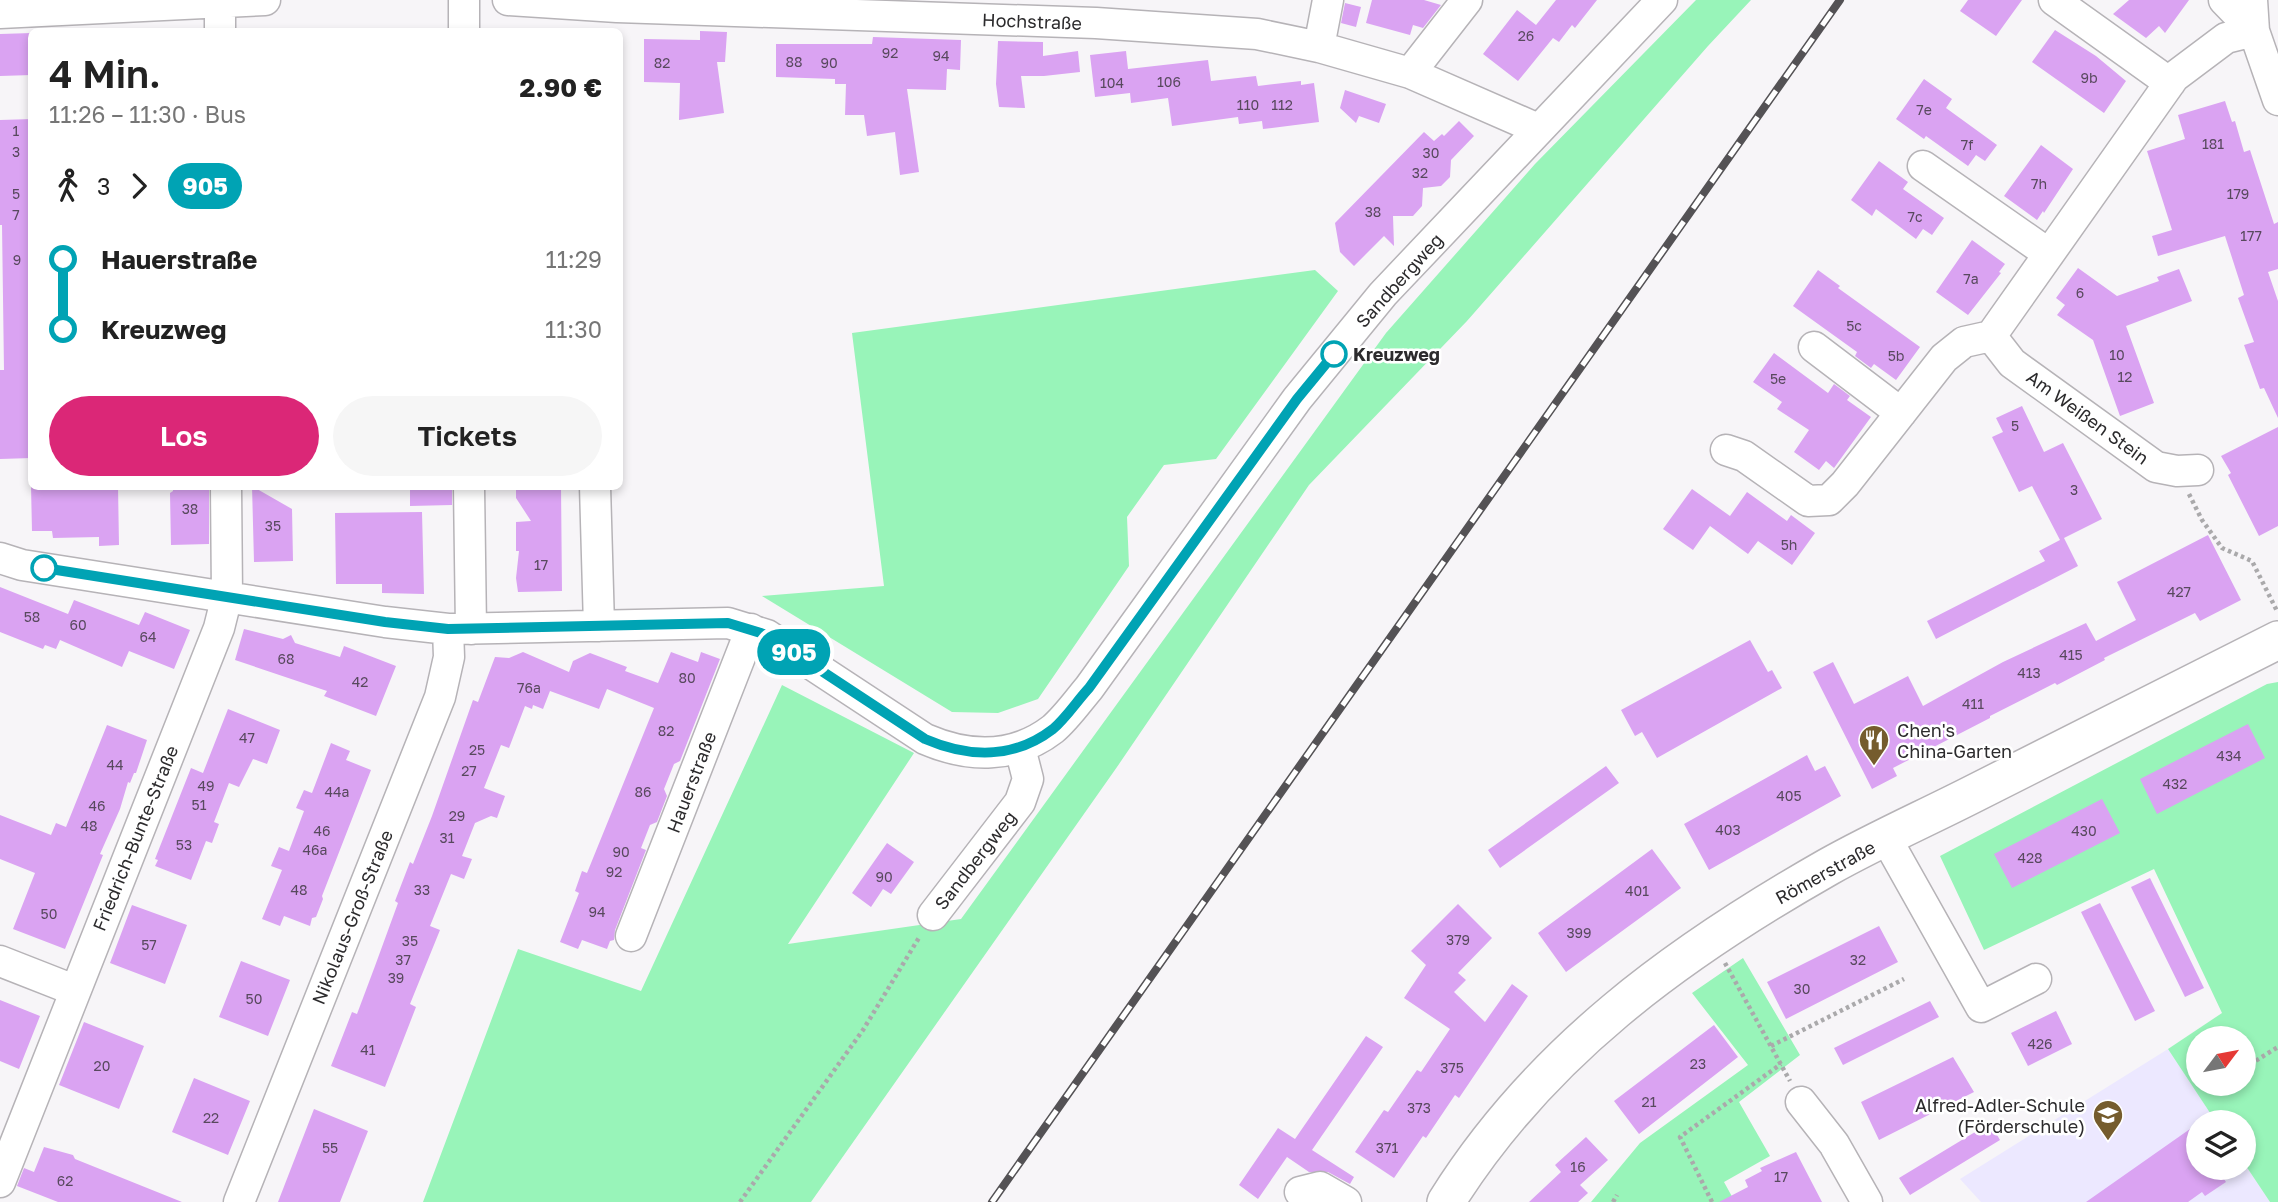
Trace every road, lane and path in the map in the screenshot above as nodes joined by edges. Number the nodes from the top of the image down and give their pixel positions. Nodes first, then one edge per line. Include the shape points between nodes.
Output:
1 (265, 0) edge
2 (464, 0) edge
3 (508, 0) edge
4 (1328, 0) edge
5 (1467, 0) edge
6 (1662, 0) edge
7 (2054, 0) edge
8 (2224, 0) edge
9 (2252, 0) edge
10 (220, 2) junction
11 (0, 13) edge
12 (220, 28) edge
13 (464, 28) edge
14 (2265, 46) edge
15 (1319, 47) junction
16 (1410, 73) junction
17 (2170, 83) junction
18 (2278, 100) edge
19 (1538, 129) junction
20 (1923, 166) dead end
21 (2049, 254) junction
22 (1991, 336) junction
23 (1814, 347) dead end
24 (1901, 413) junction
25 (1727, 450) dead end
26 (2188, 471) joint
27 (226, 490) edge
28 (469, 490) edge
29 (595, 490) edge
30 (0, 558) edge
31 (227, 597) junction
32 (2278, 612) edge
33 (599, 626) junction
34 (459, 629) junction
35 (751, 629) junction
36 (2278, 640) edge
37 (1020, 748) junction
38 (1886, 838) junction
39 (933, 915) joint
40 (631, 936) dead end
41 (1711, 938) junction
42 (0, 961) edge
43 (1904, 979) dead end
44 (2036, 979) dead end
45 (74, 990) junction
46 (1771, 1046) junction
47 (2278, 1048) edge
48 (2256, 1061) edge
49 (1782, 1064) junction
50 (1801, 1102) joint
51 (0, 1182) edge
52 (1300, 1192) dead end
53 (1617, 1195) dead end
54 (240, 1202) edge
55 (740, 1202) edge
56 (1346, 1202) edge
57 (1446, 1202) edge
58 (1613, 1202) edge
59 (1712, 1202) edge
60 (1867, 1202) edge

1 - 10 street
2 - 13 street
3 - 15 street, Hochstraße via 1096,23 1257,34
4 - 15 street
5 - 16 street
6 - 19 street, Sandbergweg
7 - 17 street
8 - 14 street
9 - 14 street
10 - 11 street
10 - 12 street
14 - 17 street via 2226,38
14 - 18 street
15 - 16 street, Hochstraße
16 - 19 street, Hochstraße
17 - 21 street
19 - 37 street, Sandbergweg via 1383,294 1297,399 1089,688 1054,728
20 - 21 street
21 - 22 street
22 - 24 street via 1964,342 1944,358
22 - 26 street, Am Weißen Stein via 2012,363 2157,467
23 - 24 street
24 - 25 street via 1829,500 1808,501 1744,456
26 - 32 path via 2202,520 2222,548 2252,561
27 - 31 street, Friedrich-Bunte-Straße
28 - 34 street, Nikolaus-Groß-Straße
29 - 33 street
30 - 31 street
31 - 34 street
31 - 45 street, Friedrich-Bunte-Straße via 219,628
33 - 34 street
33 - 35 street via 728,623
34 - 54 street, Nikolaus-Groß-Straße via 440,697
35 - 37 street via 925,739 949,749 977,752
35 - 40 street, Hauerstraße
36 - 38 main road, Römerstraße
37 - 39 street, Sandbergweg via 1028,779 1020,802
38 - 41 main road, Römerstraße
38 - 44 street via 1981,1007
39 - 55 path via 863,1030
41 - 46 path
41 - 57 main road, Römerstraße via 1591,1029 1500,1127
42 - 45 street
43 - 46 path
45 - 51 street, Friedrich-Bunte-Straße
46 - 49 path
47 - 48 path
49 - 50 path
49 - 59 path via 1680,1137
50 - 60 street via 1834,1144
52 - 56 street via 1320,1187
53 - 58 path

